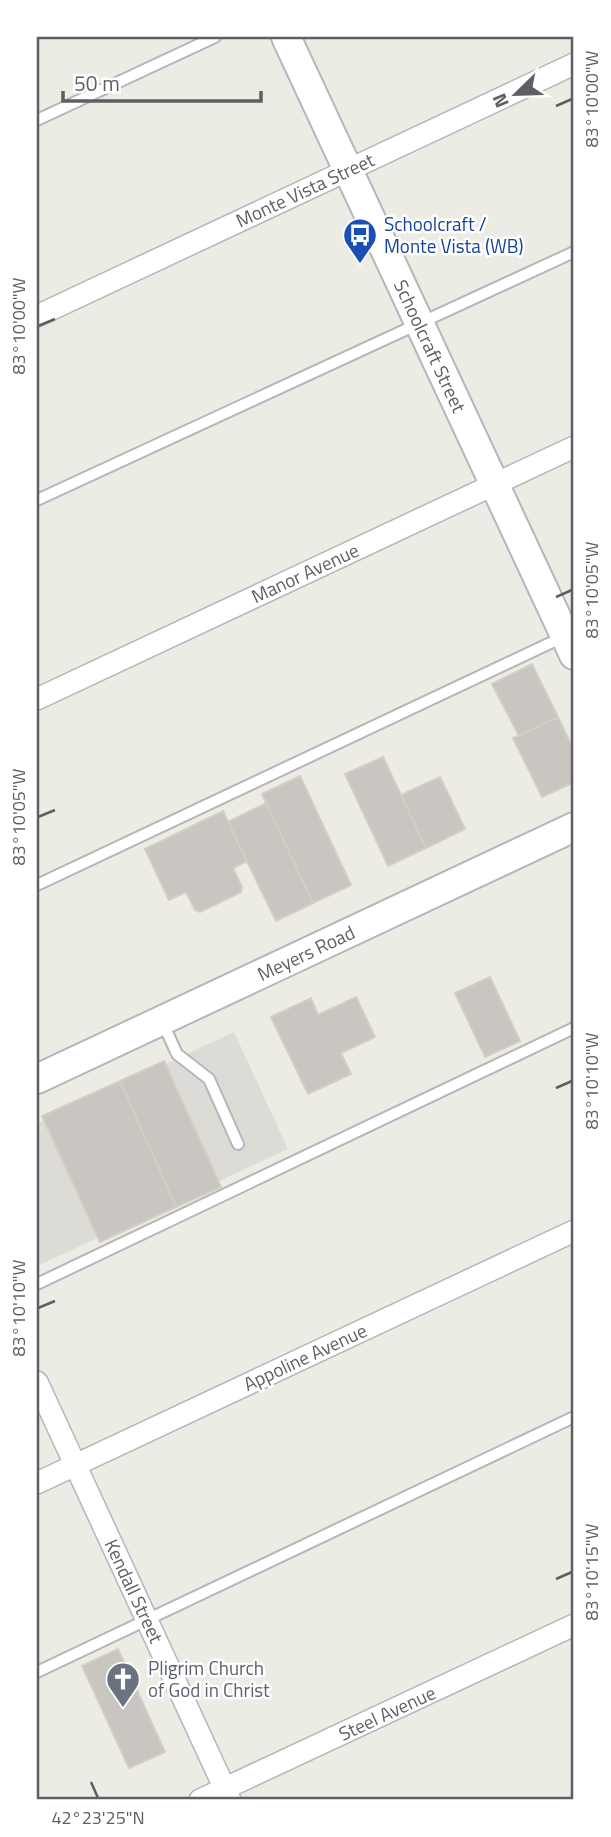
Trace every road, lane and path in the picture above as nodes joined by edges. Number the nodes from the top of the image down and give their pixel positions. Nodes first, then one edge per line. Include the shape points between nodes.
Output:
1 (215, 37) edge
2 (285, 37) edge
3 (574, 64) edge
4 (37, 120) edge
5 (348, 170) junction
6 (574, 252) edge
7 (37, 316) edge
8 (420, 324) junction
9 (574, 447) edge
10 (494, 484) junction
11 (37, 500) edge
12 (571, 641) edge
13 (37, 699) edge
14 (574, 827) edge
15 (37, 885) edge
16 (162, 1021) junction
17 (574, 1028) edge
18 (37, 1079) edge
19 (238, 1144) dead end
20 (574, 1231) edge
21 (37, 1284) edge
22 (37, 1382) edge
23 (574, 1417) edge
24 (75, 1465) junction
25 (37, 1483) edge
26 (148, 1621) junction
27 (574, 1625) edge
28 (37, 1672) edge
29 (228, 1794) edge
30 (200, 1800) edge

1 - 4 lane
2 - 5 street, Schoolcraft Street
3 - 5 street, Monte Vista Street
5 - 7 street, Monte Vista Street
5 - 8 street, Schoolcraft Street
6 - 8 lane
8 - 10 street, Schoolcraft Street
8 - 11 lane
9 - 10 street, Manor Avenue
10 - 12 street, Schoolcraft Street
10 - 13 street, Manor Avenue
12 - 15 lane
14 - 16 street, Meyers Road
16 - 18 street, Meyers Road
16 - 19 lane via 177,1054 209,1079
17 - 21 lane
20 - 24 street, Appoline Avenue
22 - 24 street, Kendall Street
23 - 26 lane
24 - 25 street, Appoline Avenue
24 - 26 street, Kendall Street
26 - 28 lane
26 - 29 street, Kendall Street
27 - 29 street, Steel Avenue
29 - 30 street, Steel Avenue

